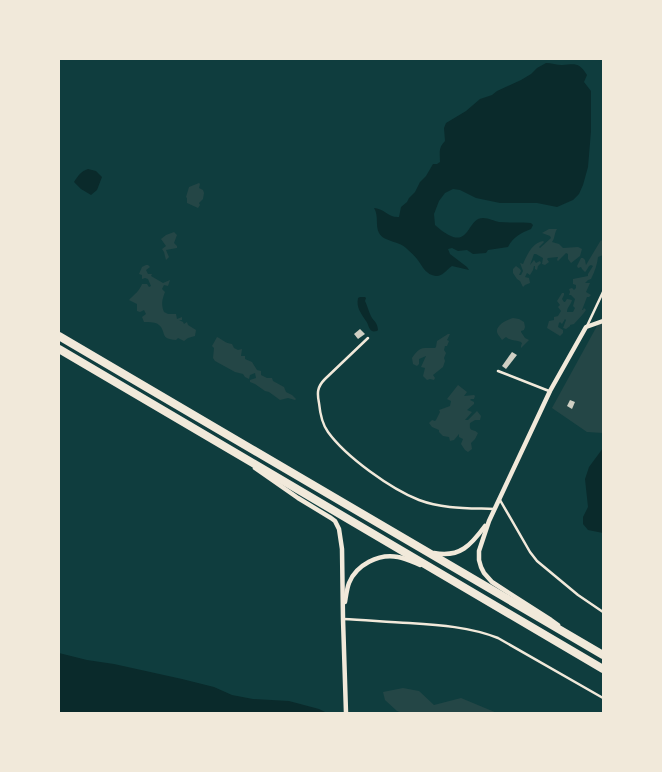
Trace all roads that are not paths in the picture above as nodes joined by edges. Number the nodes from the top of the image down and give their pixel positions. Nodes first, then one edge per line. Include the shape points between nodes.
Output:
1 (603, 292) edge
2 (603, 321) edge
3 (586, 327) junction
4 (59, 336) edge
5 (368, 338) dead end
6 (59, 350) edge
7 (498, 371) dead end
8 (550, 391) junction
9 (214, 441) junction
10 (499, 499) junction
11 (494, 509) junction
12 (489, 521) junction
13 (418, 547) junction
14 (436, 571) junction
15 (343, 610) junction
16 (603, 612) edge
17 (343, 619) junction
18 (575, 639) junction
19 (603, 655) edge
20 (603, 669) edge
21 (603, 698) edge
22 (346, 713) edge

1 - 3 lane
2 - 3 street
3 - 8 street
4 - 13 highway
5 - 11 lane via 319,386 320,413 328,432 358,462 419,500 436,505
6 - 9 highway
7 - 8 lane
8 - 10 street
9 - 14 highway
9 - 15 street via 335,521 342,549
10 - 11 street
10 - 16 lane via 534,557
11 - 12 street
12 - 13 street via 474,540 455,553 438,554
12 - 18 street via 479,551 484,573 492,582
13 - 18 highway
14 - 15 street via 399,557 382,556 355,573 349,582
14 - 20 highway
15 - 17 street
17 - 21 lane via 432,625 484,633
17 - 22 street
18 - 19 highway

